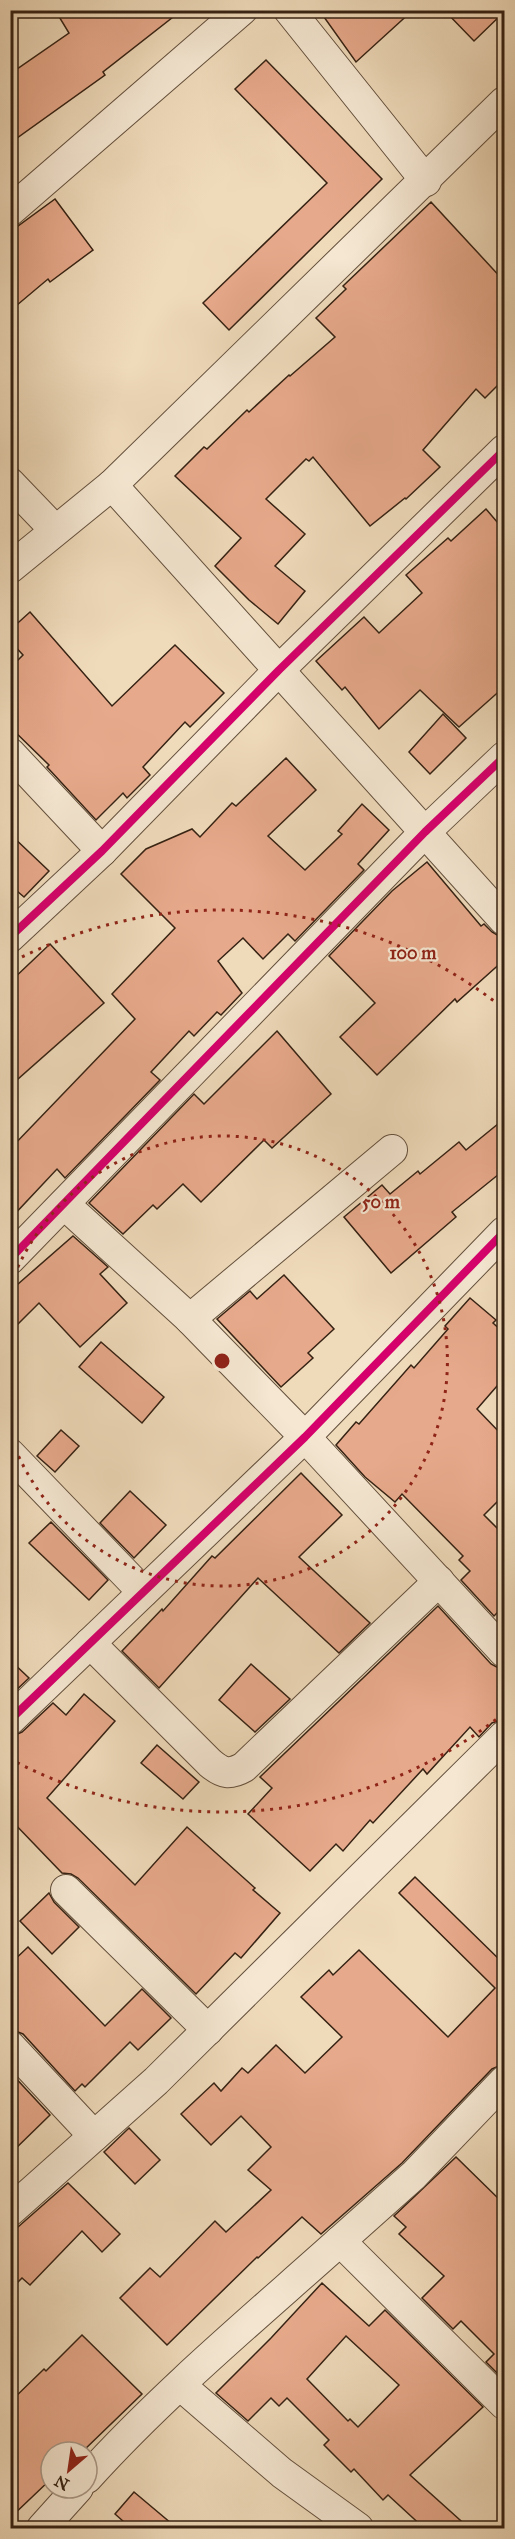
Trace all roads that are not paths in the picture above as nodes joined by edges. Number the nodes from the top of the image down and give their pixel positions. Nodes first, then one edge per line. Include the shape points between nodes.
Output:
1 (242, 10) edge
2 (289, 10) edge
3 (504, 102) edge
4 (426, 181) junction
5 (10, 211) edge
6 (504, 450) edge
7 (10, 483) edge
8 (112, 485) junction
9 (55, 530) junction
10 (10, 568) edge
11 (279, 670) junction
12 (10, 753) edge
13 (504, 757) edge
14 (425, 832) junction
15 (102, 851) junction
16 (504, 920) edge
17 (10, 938) edge
18 (392, 1150) dead end
19 (64, 1204) junction
20 (504, 1232) edge
21 (10, 1259) edge
22 (190, 1319) junction
23 (305, 1437) junction
24 (10, 1454) edge
25 (439, 1581) junction
26 (143, 1592) junction
27 (90, 1643) junction
28 (504, 1652) edge
29 (10, 1719) edge
30 (504, 1736) edge
31 (66, 1890) dead end
32 (208, 2030) junction
33 (10, 2046) edge
34 (504, 2081) edge
35 (94, 2136) junction
36 (14, 2200) edge
37 (340, 2241) junction
38 (180, 2385) junction
39 (504, 2404) edge
40 (99, 2465) edge
41 (67, 2500) edge
42 (42, 2529) edge
43 (358, 2529) edge

1 - 5 street
2 - 4 street
3 - 4 street
4 - 8 street
6 - 11 street
7 - 9 street
8 - 9 street
8 - 11 street
9 - 10 street
11 - 14 street
11 - 15 street
12 - 15 street
13 - 14 street
14 - 16 street
14 - 19 street
15 - 17 street
18 - 22 street
19 - 21 street
19 - 22 street
20 - 23 street
22 - 23 street
23 - 25 street
23 - 26 street
24 - 26 street
25 - 27 street via 244,1767 233,1773 222,1773 210,1763
25 - 28 street
26 - 27 street
27 - 29 street
30 - 32 street
31 - 32 street
32 - 35 street
33 - 35 street
34 - 37 street via 414,2175
35 - 36 street
37 - 38 street
37 - 39 street
38 - 40 street
38 - 43 street via 282,2473
41 - 42 street

